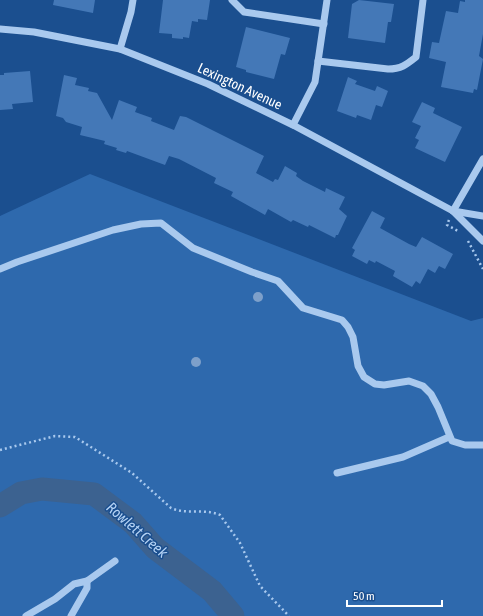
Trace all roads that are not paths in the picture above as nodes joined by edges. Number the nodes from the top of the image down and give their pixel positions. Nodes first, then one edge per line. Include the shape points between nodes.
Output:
1 (133, 0) edge
2 (232, 0) edge
3 (327, 0) edge
4 (423, 0) edge
5 (324, 24) junction
6 (0, 29) edge
7 (120, 49) junction
8 (318, 61) junction
9 (293, 125) junction
10 (483, 159) edge
11 (453, 210) junction
12 (483, 216) edge
13 (483, 241) edge
14 (0, 270) edge
15 (449, 437) junction
16 (483, 445) edge
17 (337, 473) dead end
18 (115, 561) dead end
19 (87, 581) junction
20 (26, 616) edge
21 (71, 616) edge

1 - 7 street
2 - 5 street via 244,12
3 - 5 street
4 - 8 street via 416,57 405,66 388,69
5 - 8 street
6 - 7 street, Lexington Avenue via 34,32
7 - 9 street, Lexington Avenue via 208,84
8 - 9 street via 315,82
9 - 11 street, Lexington Avenue
10 - 11 street
11 - 12 street, Lexington Avenue
11 - 13 street, Lexington Avenue
14 - 15 street via 113,230 161,223 193,248 278,280 306,310 342,320 354,337 358,366 364,377 375,384 409,381 423,386 438,407
15 - 16 street via 455,443
15 - 17 street via 403,457
18 - 19 street
19 - 20 street via 74,584
19 - 21 street via 87,588

